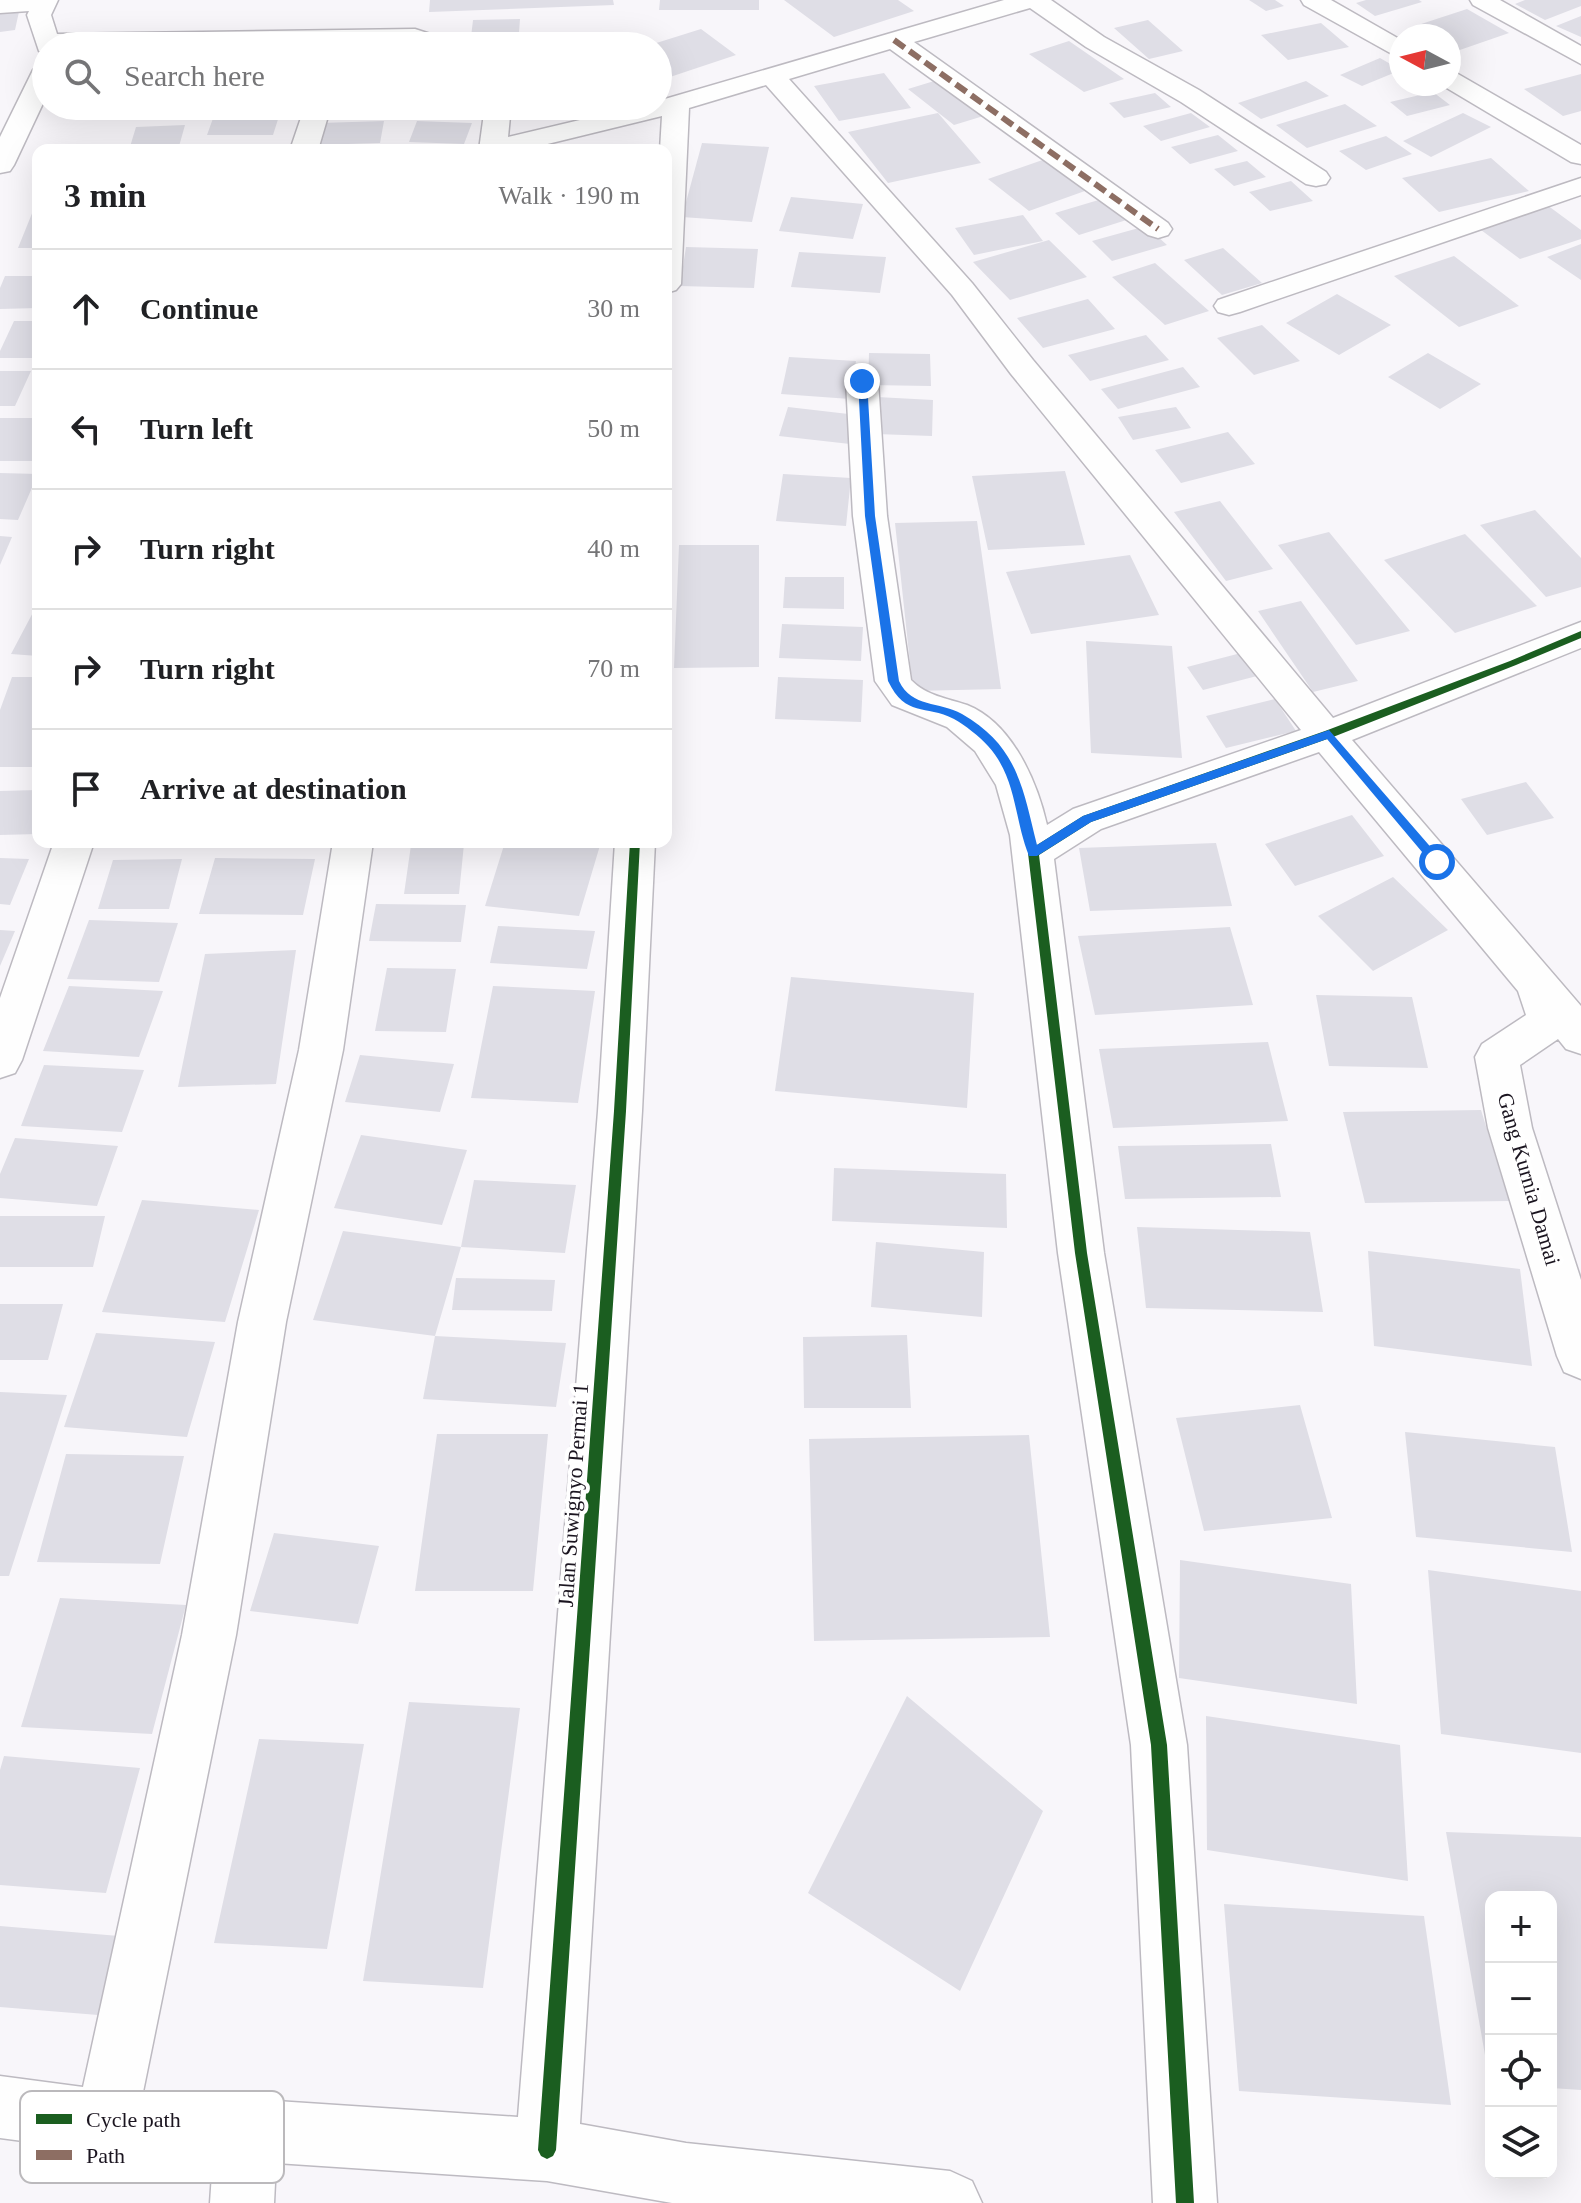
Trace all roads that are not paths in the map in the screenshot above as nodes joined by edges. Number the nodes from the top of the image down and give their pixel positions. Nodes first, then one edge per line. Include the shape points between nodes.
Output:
1 (1033, 0) edge
2 (1313, 0) edge
3 (1482, 0) edge
4 (45, 1) edge
5 (0, 6) edge
6 (42, 32) edge
7 (894, 40) junction
8 (1389, 44) edge
9 (1581, 56) edge
10 (770, 74) junction
11 (1461, 86) edge
12 (32, 99) edge
13 (676, 104) junction
14 (672, 105) edge
15 (314, 120) edge
16 (496, 120) edge
17 (611, 120) edge
18 (306, 144) edge
19 (494, 144) edge
20 (513, 144) edge
21 (1581, 156) edge
22 (0, 165) edge
23 (672, 176) edge
24 (1316, 178) dead end
25 (1581, 186) edge
26 (1158, 229) dead end
27 (1229, 306) dead end
28 (862, 381) dead end
29 (1581, 634) edge
30 (1329, 734) junction
31 (72, 848) edge
32 (352, 848) edge
33 (635, 848) edge
34 (1033, 853) junction
35 (1536, 982) junction
36 (1581, 1036) edge
37 (0, 1060) edge
38 (1581, 1356) edge
39 (112, 2091) edge
40 (0, 2107) edge
41 (20, 2110) edge
42 (284, 2133) edge
43 (547, 2150) junction
44 (243, 2183) edge
45 (688, 2188) edge
46 (242, 2203) edge
47 (950, 2203) edge
48 (1185, 2203) edge

1 - 7 street via 935,16
1 - 24 street
2 - 8 street
3 - 9 street
4 - 5 street
4 - 6 street via 39,15
7 - 10 street
7 - 26 street
10 - 13 street
10 - 30 street via 962,289 1232,623
11 - 21 street
12 - 22 street
13 - 14 street
13 - 23 street
15 - 18 street
16 - 19 street
17 - 20 street
25 - 27 street
28 - 34 street via 870,516 893,681 900,695 957,716 992,743 1013,772
29 - 30 street
30 - 34 street via 1087,819
30 - 35 street
31 - 37 street
32 - 39 street via 321,1050 262,1322 209,1635
33 - 43 street, Jalan Suwignyo Permai 1
34 - 48 street via 1081,1253 1159,1745
35 - 36 street
35 - 38 street, Gang Kurnia Damai via 1550,1022 1497,1057 1510,1128
40 - 41 street
42 - 43 street
43 - 45 street
44 - 46 street
45 - 47 street

